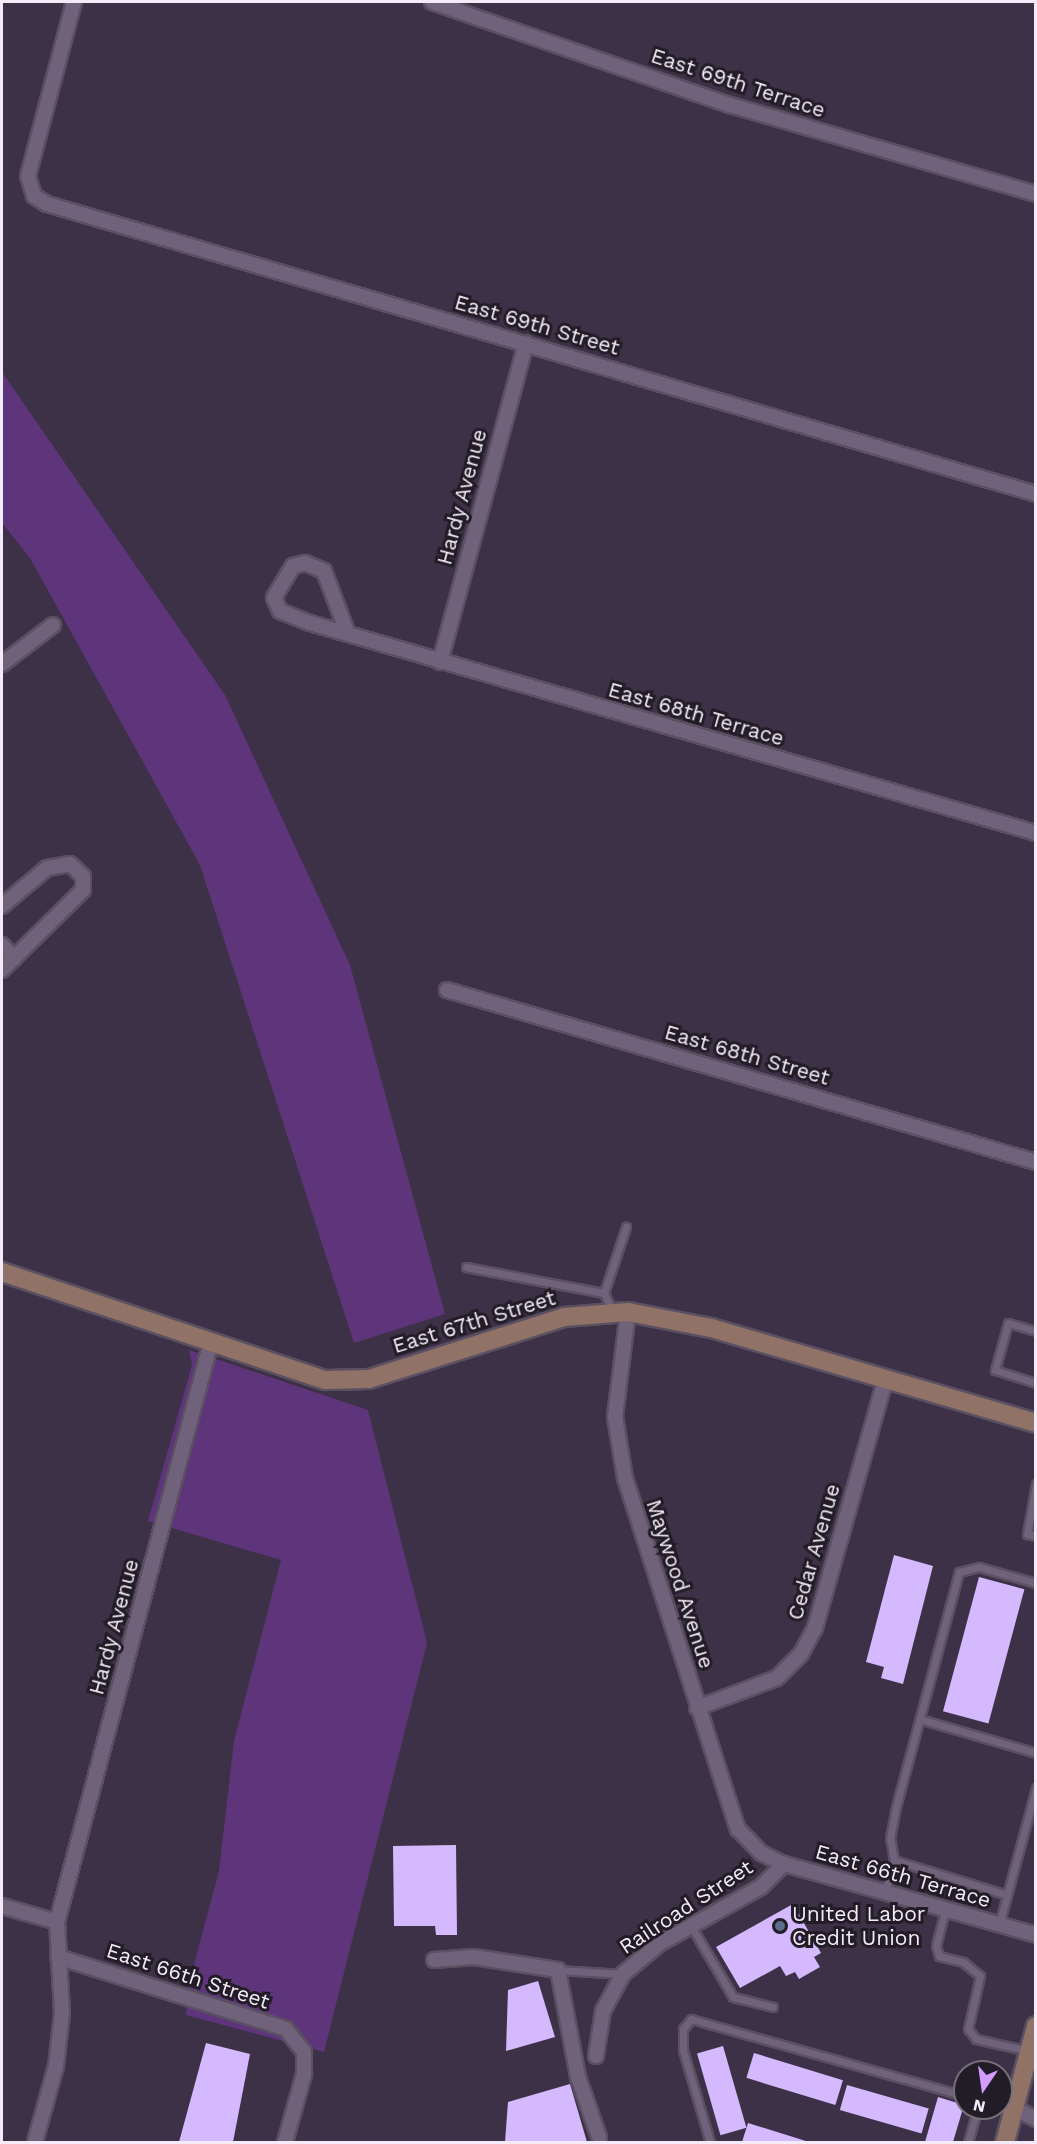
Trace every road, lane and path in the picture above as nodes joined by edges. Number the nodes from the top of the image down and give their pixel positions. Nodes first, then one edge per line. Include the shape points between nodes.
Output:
1 (74, 2) edge
2 (432, 2) edge
3 (1035, 194) edge
4 (526, 343) junction
5 (1035, 494) edge
6 (53, 625) dead end
7 (346, 629) junction
8 (440, 662) junction
9 (2, 664) edge
10 (1035, 833) edge
11 (2, 906) edge
12 (2, 945) edge
13 (14, 958) junction
14 (2, 970) edge
15 (447, 990) dead end
16 (1035, 1162) edge
17 (626, 1227) dead end
18 (466, 1267) dead end
19 (2, 1272) edge
20 (604, 1293) junction
21 (620, 1313) junction
22 (1035, 1330) edge
23 (211, 1342) junction
24 (885, 1380) junction
25 (1035, 1383) edge
26 (1035, 1423) edge
27 (1035, 1484) edge
28 (1034, 1502) edge
29 (1035, 1536) edge
30 (1035, 1583) edge
31 (697, 1708) junction
32 (920, 1719) junction
33 (1035, 1753) edge
34 (1035, 1788) edge
35 (761, 1852) joint
36 (894, 1860) junction
37 (784, 1864) junction
38 (885, 1893) junction
39 (1007, 1895) junction
40 (2, 1906) edge
41 (945, 1910) junction
42 (57, 1922) junction
43 (999, 1925) junction
44 (691, 1926) junction
45 (1035, 1935) edge
46 (58, 1957) junction
47 (434, 1960) dead end
48 (558, 1970) junction
49 (623, 1974) junction
50 (773, 2007) dead end
51 (1035, 2028) edge
52 (1029, 2051) junction
53 (596, 2055) dead end
54 (1013, 2092) edge
55 (953, 2093) edge
56 (1013, 2109) edge
57 (1035, 2118) edge
58 (974, 2120) edge
59 (1006, 2120) edge
60 (599, 2138) dead end
61 (35, 2142) edge
62 (285, 2142) edge
63 (710, 2142) edge
64 (968, 2142) edge
65 (1005, 2142) edge

1 - 4 street, East 69th Street via 28,176 32,189 47,204
2 - 3 street, East 69th Terrace via 730,105
4 - 5 street, East 69th Street
4 - 8 street, Hardy Avenue
6 - 9 street
7 - 7 street, East 68th Terrace via 280,610 274,598 293,566 305,563 324,571
7 - 8 street, East 68th Terrace
8 - 10 street, East 68th Terrace
11 - 13 street via 47,868 70,864 83,876 83,890
12 - 13 street
13 - 14 street
15 - 16 street, East 68th Street
17 - 20 lane
18 - 20 lane
19 - 23 street, East 67th Street
20 - 21 lane
21 - 23 street, East 67th Street via 564,1317 369,1379 325,1380
21 - 24 street, East 67th Street via 711,1328
21 - 31 street, Maywood Avenue via 615,1417 625,1478
22 - 25 lane via 1008,1323 995,1370
23 - 42 street, Hardy Avenue
24 - 26 street, East 67th Street
24 - 31 street, Cedar Avenue via 815,1628 801,1654 777,1678
27 - 28 lane
28 - 29 lane via 1027,1534
30 - 32 lane via 979,1567 959,1572
31 - 35 street, Maywood Avenue via 738,1828
32 - 33 lane
32 - 36 lane via 890,1838
34 - 39 lane
35 - 37 street, East 66th Terrace
36 - 38 lane
36 - 39 lane
37 - 38 street, East 66th Terrace
37 - 44 street, Railroad Street via 761,1887
38 - 41 street, East 66th Terrace
39 - 43 lane
40 - 42 street
41 - 43 street, East 66th Terrace
41 - 52 lane via 936,1946 939,1956 963,1962 980,1976 968,2029 976,2039
42 - 46 street, Hardy Avenue
43 - 45 street, East 66th Terrace
44 - 49 street, Railroad Street
44 - 50 lane via 734,1998
46 - 61 street via 62,2013 56,2066
46 - 62 street, East 66th Street via 286,2029 299,2043 304,2074
47 - 48 street via 474,1957
48 - 49 lane
48 - 60 street via 578,2077
49 - 53 street, Railroad Street via 603,2011
51 - 52 street
52 - 54 street
55 - 63 lane via 691,2019 683,2029 683,2050
56 - 57 street
58 - 64 lane
59 - 65 street

